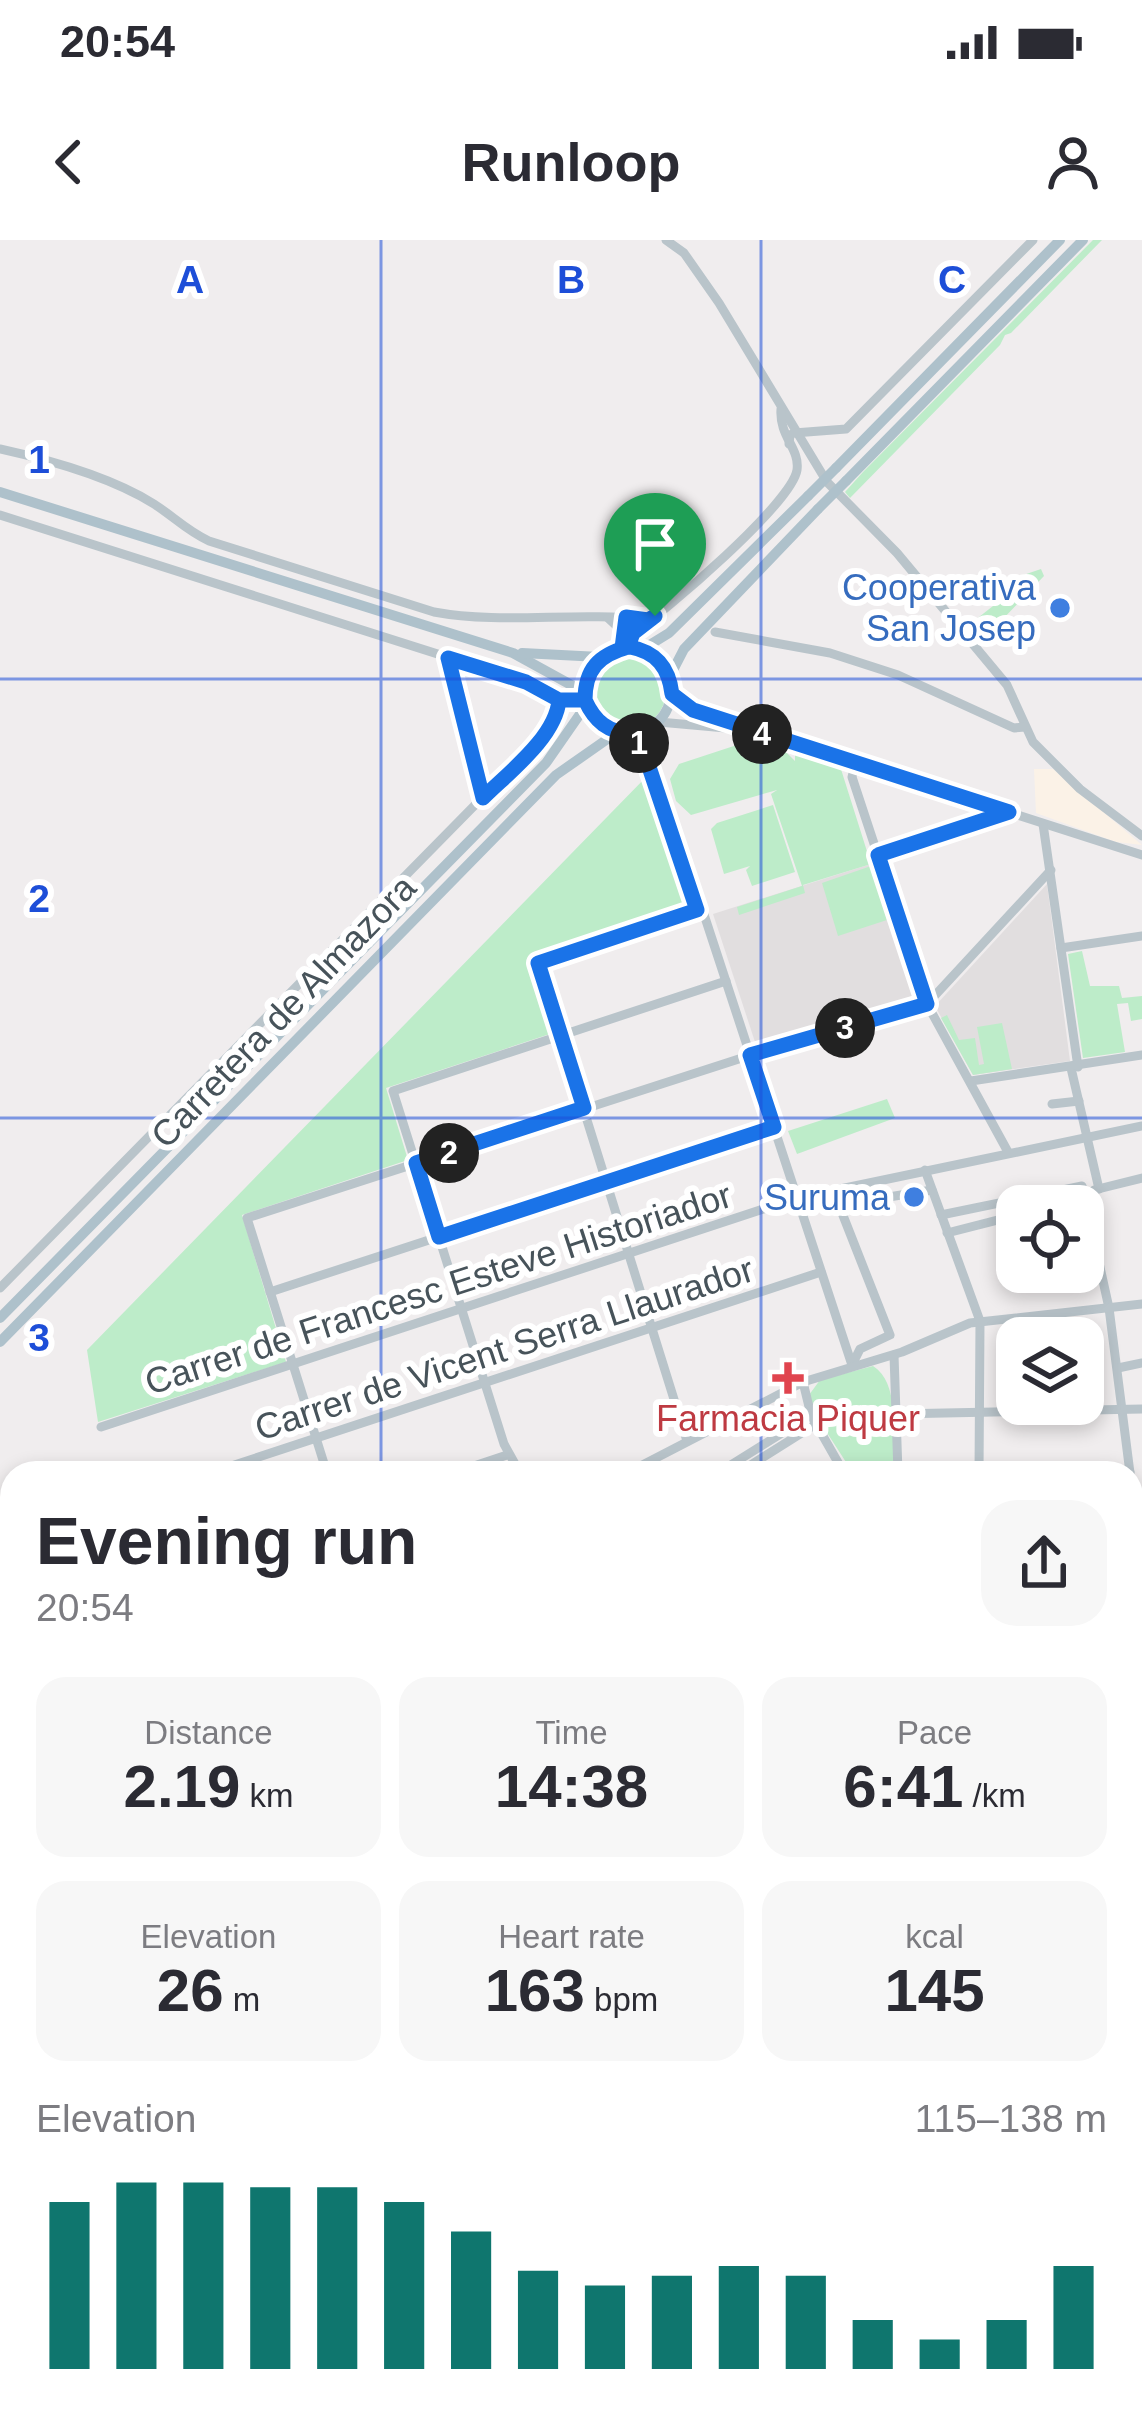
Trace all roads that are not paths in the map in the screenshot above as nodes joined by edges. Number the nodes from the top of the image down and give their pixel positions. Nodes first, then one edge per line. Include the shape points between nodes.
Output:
1 (666, 240) edge
2 (1033, 240) edge
3 (1060, 240) edge
4 (1083, 240) edge
5 (792, 438) junction
6 (0, 448) edge
7 (0, 492) edge
8 (0, 515) edge
9 (603, 615) junction
10 (630, 618) junction
11 (651, 618) junction
12 (628, 632) junction
13 (715, 632) dead end
14 (625, 648) junction
15 (643, 650) junction
16 (513, 653) junction
17 (602, 657) junction
18 (448, 658) junction
19 (670, 676) junction
20 (672, 694) junction
21 (585, 698) junction
22 (559, 700) junction
23 (654, 725) junction
24 (1024, 727) junction
25 (756, 731) junction
26 (616, 733) junction
27 (632, 734) junction
28 (855, 765) junction
29 (483, 798) junction
30 (1009, 812) junction
31 (1043, 824) junction
32 (1140, 836) edge
33 (878, 855) junction
34 (1142, 855) edge
35 (1051, 870) junction
36 (699, 909) junction
37 (1142, 936) edge
38 (1061, 948) junction
39 (723, 982) junction
40 (927, 1004) junction
41 (561, 1036) junction
42 (1142, 1055) edge
43 (747, 1056) junction
44 (1078, 1067) junction
45 (971, 1082) junction
46 (1079, 1101) junction
47 (1052, 1104) dead end
48 (584, 1108) junction
49 (1142, 1126) edge
50 (771, 1128) junction
51 (1088, 1134) junction
52 (1007, 1151) junction
53 (416, 1163) junction
54 (925, 1169) junction
55 (1142, 1178) edge
56 (606, 1182) junction
57 (1099, 1185) edge
58 (1104, 1188) edge
59 (833, 1190) junction
60 (932, 1190) junction
61 (795, 1199) junction
62 (839, 1205) junction
63 (996, 1207) edge
64 (941, 1216) junction
65 (996, 1220) edge
66 (947, 1233) junction
67 (439, 1237) junction
68 (628, 1254) junction
69 (819, 1273) junction
70 (1104, 1286) edge
71 (0, 1288) edge
72 (270, 1292) junction
73 (1142, 1304) edge
74 (1109, 1308) junction
75 (461, 1310) junction
76 (0, 1318) edge
77 (980, 1321) junction
78 (652, 1328) junction
79 (0, 1342) edge
80 (888, 1356) junction
81 (1142, 1363) edge
82 (293, 1365) junction
83 (849, 1365) junction
84 (1118, 1369) junction
85 (802, 1382) junction
86 (484, 1383) junction
87 (1123, 1409) junction
88 (1142, 1409) edge
89 (979, 1412) junction
90 (896, 1414) junction
91 (814, 1419) junction
92 (101, 1427) dead end
93 (802, 1427) junction
94 (316, 1438) junction
95 (687, 1441) junction
96 (507, 1455) junction
97 (246, 1461) edge
98 (323, 1461) edge
99 (489, 1461) edge
100 (511, 1461) edge
101 (650, 1461) edge
102 (740, 1461) edge
103 (754, 1461) edge
104 (837, 1461) edge
105 (898, 1461) edge
106 (979, 1461) edge
107 (1129, 1461) edge

1 - 5 street via 719,303
2 - 5 street via 846,429
3 - 15 main road, bridge via 684,619
4 - 19 main road, bridge via 684,649
5 - 11 street via 796,478 782,499
5 - 24 street via 1005,682
6 - 9 street via 141,497 190,532 434,612 470,619
7 - 16 main road
8 - 18 street
9 - 10 street
9 - 12 street
10 - 11 street
10 - 12 street
11 - 12 street
12 - 14 street
13 - 24 street via 830,653
14 - 15 main road
14 - 17 main road
15 - 19 main road
16 - 17 main road
16 - 21 main road via 560,675
17 - 21 main road
18 - 22 street
18 - 29 street
19 - 20 main road
20 - 23 main road
20 - 25 street via 693,710
21 - 22 street
21 - 26 main road via 598,722
21 - 76 main road, Carretera de Almazora via 545,763
22 - 29 street via 534,745
23 - 25 street
23 - 27 main road
23 - 36 street via 648,745
24 - 32 street via 1064,775
25 - 28 street
26 - 27 main road
26 - 79 main road, Carretera de Almazora via 556,775
27 - 36 street
28 - 30 street
28 - 33 street via 851,777
29 - 71 street
30 - 31 street
30 - 33 street
31 - 34 street
31 - 35 street
33 - 40 street
35 - 38 street
35 - 40 street
36 - 39 street
36 - 41 street via 538,963
37 - 38 street
38 - 44 street
39 - 41 street
39 - 43 street
40 - 43 street
40 - 45 street
41 - 48 street
41 - 53 street via 393,1091
42 - 44 street
43 - 48 street
43 - 50 street
44 - 45 street
44 - 46 street
45 - 52 street
46 - 47 street
46 - 51 street
48 - 53 street
48 - 56 street
49 - 51 street, Carrer de Francesc Esteve Historiador
50 - 56 street
50 - 61 street
51 - 52 street, Carrer de Francesc Esteve Historiador
51 - 57 street
52 - 54 street, Carrer de Francesc Esteve Historiador
53 - 67 street
53 - 72 street via 247,1218
54 - 59 street, Carrer de Francesc Esteve Historiador
54 - 60 street
55 - 58 street
56 - 67 street
56 - 68 street
59 - 61 street, Carrer de Francesc Esteve Historiador
59 - 62 street
60 - 62 street
60 - 64 street
61 - 68 street, Carrer de Francesc Esteve Historiador
61 - 69 street
62 - 83 street via 890,1335 860,1348
63 - 64 street
64 - 66 street
65 - 66 street
66 - 77 street
67 - 72 street
67 - 75 street
68 - 75 street, Carrer de Francesc Esteve Historiador
68 - 78 street
69 - 78 street, Carrer de Vicent Serra Llaurador
69 - 83 street
70 - 74 street
72 - 82 street
73 - 74 street
74 - 77 street
74 - 84 street
75 - 82 street, Carrer de Francesc Esteve Historiador
75 - 86 street
77 - 80 street
77 - 89 street
78 - 86 street, Carrer de Vicent Serra Llaurador
78 - 95 street
80 - 83 street
80 - 90 street
81 - 84 street
82 - 92 street, Carrer de Francesc Esteve Historiador
82 - 94 street
83 - 85 street
84 - 87 street
85 - 91 street
85 - 95 street
86 - 94 street, Carrer de Vicent Serra Llaurador
86 - 96 street
87 - 88 street
87 - 89 street
87 - 107 street
89 - 90 street
89 - 106 street
90 - 105 street
91 - 93 street
91 - 104 street
93 - 102 street
93 - 103 street
94 - 97 street, Carrer de Vicent Serra Llaurador
94 - 98 street
95 - 101 street
96 - 99 street
96 - 100 street

